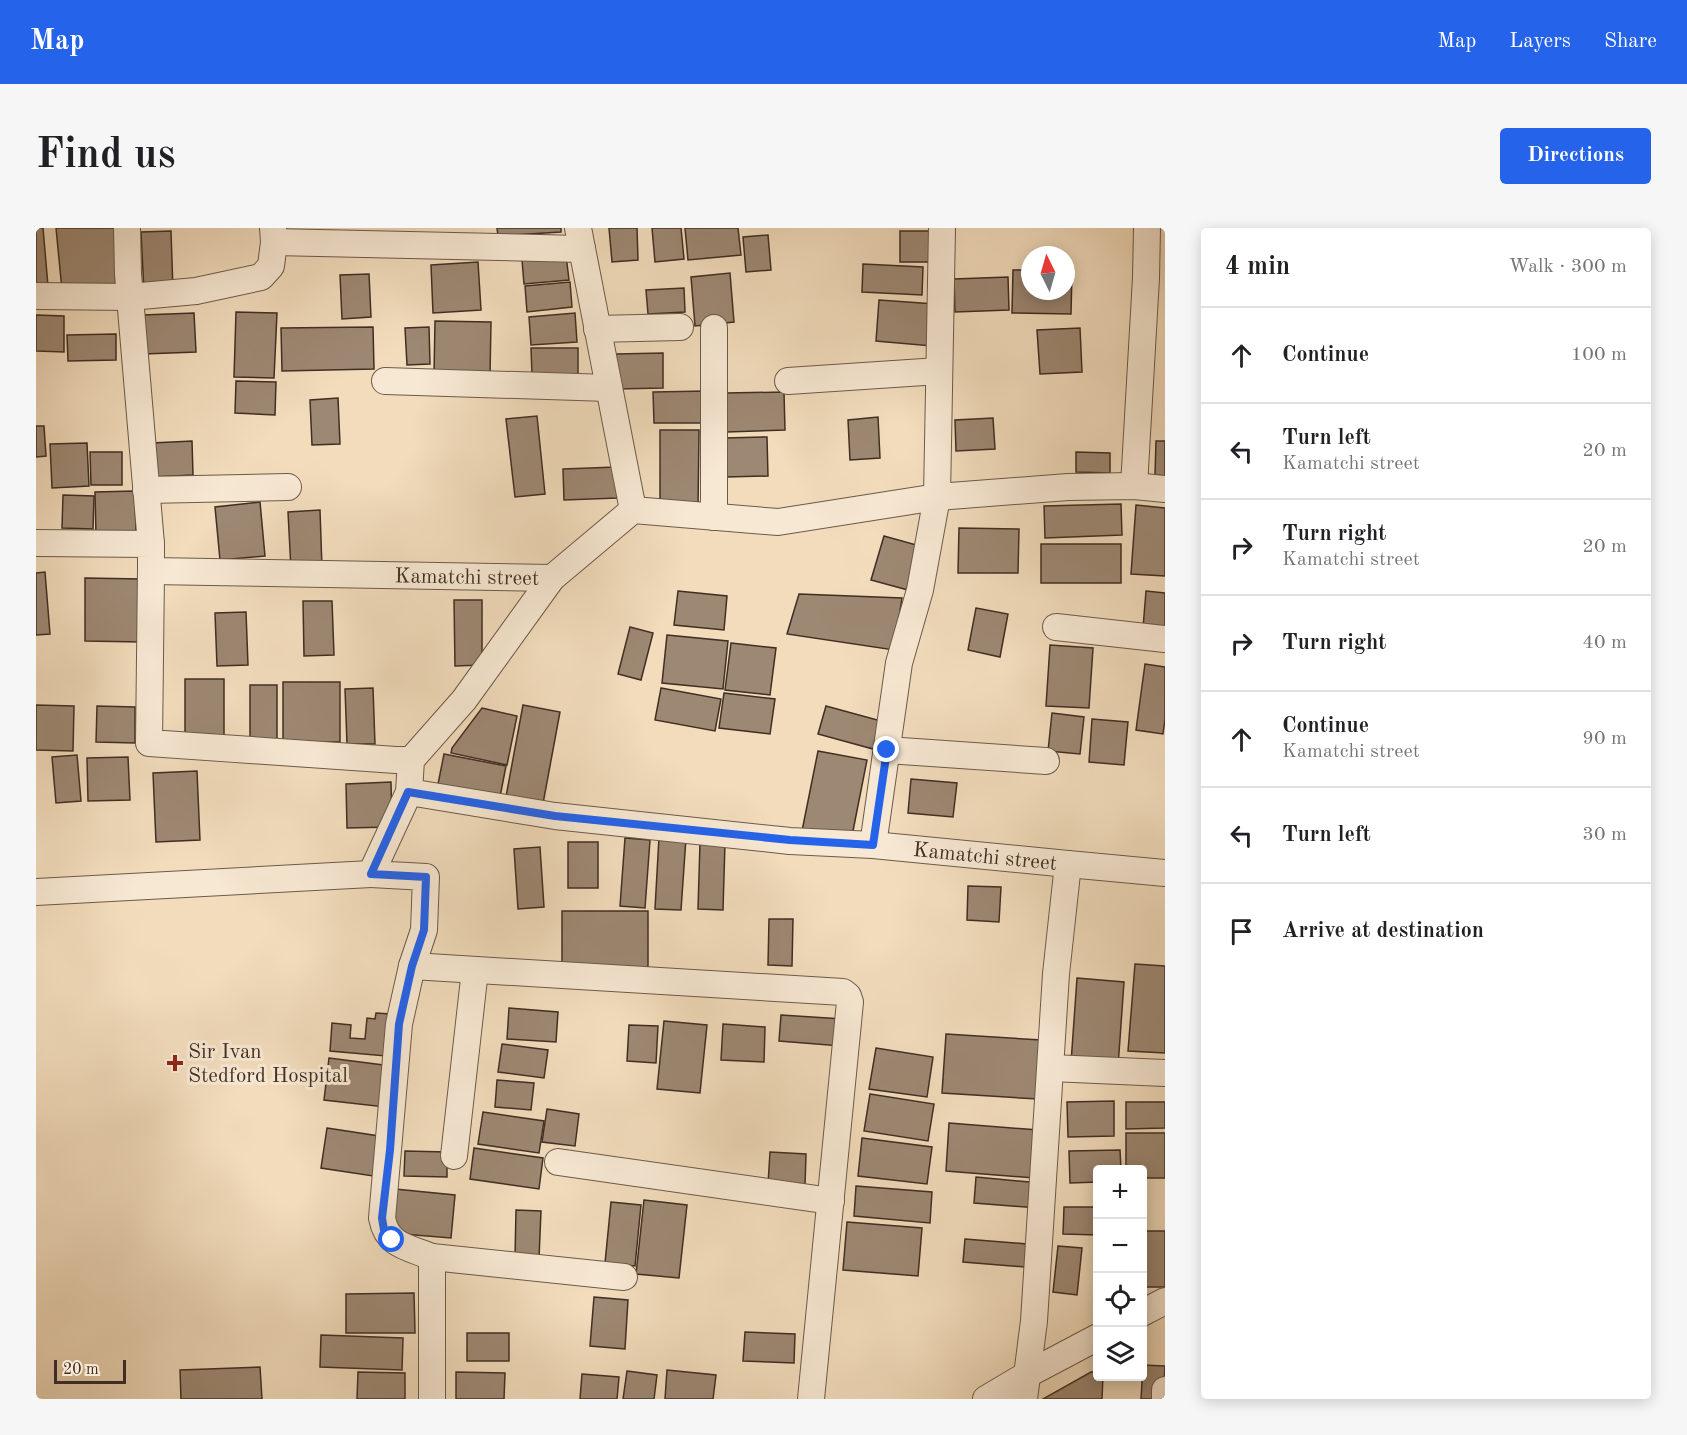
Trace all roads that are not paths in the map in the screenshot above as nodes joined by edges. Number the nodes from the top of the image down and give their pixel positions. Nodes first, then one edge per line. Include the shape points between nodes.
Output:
1 (127, 228) edge
2 (942, 228) edge
3 (1147, 228) edge
4 (273, 235) edge
5 (580, 239) edge
6 (36, 296) edge
7 (130, 297) junction
8 (680, 327) dead end
9 (714, 327) dead end
10 (597, 329) junction
11 (939, 371) junction
12 (385, 381) dead end
13 (788, 381) dead end
14 (609, 388) junction
15 (288, 486) dead end
16 (1134, 486) junction
17 (1165, 489) edge
18 (146, 490) junction
19 (937, 497) junction
20 (633, 510) junction
21 (714, 517) junction
22 (36, 543) edge
23 (151, 544) junction
24 (151, 571) junction
25 (552, 578) junction
26 (1056, 627) dead end
27 (1165, 639) edge
28 (887, 750) junction
29 (411, 760) junction
30 (1046, 761) dead end
31 (408, 792) junction
32 (873, 845) junction
33 (1068, 864) junction
34 (1165, 873) edge
35 (371, 874) junction
36 (36, 892) edge
37 (412, 966) junction
38 (475, 970) junction
39 (1051, 1068) junction
40 (1165, 1073) edge
41 (454, 1156) dead end
42 (558, 1162) dead end
43 (831, 1201) junction
44 (432, 1257) junction
45 (624, 1277) dead end
46 (1165, 1301) edge
47 (1147, 1311) edge
48 (1093, 1340) edge
49 (1028, 1374) junction
50 (1165, 1390) edge
51 (432, 1399) edge
52 (812, 1399) edge
53 (986, 1399) edge
54 (1024, 1399) edge
55 (1165, 1399) edge

1 - 7 street
2 - 11 street
3 - 16 street
4 - 5 street
4 - 7 street via 271,266 261,277 196,291
5 - 10 street
6 - 7 street
7 - 18 street
8 - 10 street
9 - 21 street
10 - 14 street
11 - 13 street
11 - 19 street
12 - 14 street
14 - 20 street
15 - 18 street
16 - 17 street
16 - 19 street
18 - 23 street
19 - 21 street via 778,522
19 - 28 street via 920,590 899,663
20 - 21 street
20 - 25 street
22 - 23 street
23 - 24 street
24 - 25 street, Kamatchi street
24 - 29 street via 149,742
25 - 29 street, Kamatchi street via 464,700
26 - 27 street
28 - 30 street
28 - 32 street
29 - 31 street
31 - 32 street, Kamatchi street via 555,816
31 - 35 street
32 - 33 street, Kamatchi street
33 - 34 street
33 - 39 street, Kamatchi street
35 - 36 street
35 - 37 street via 426,877 424,930
37 - 38 street
37 - 44 street via 399,1024 382,1218 384,1230 392,1240
38 - 41 street
38 - 43 street via 843,992 850,1002
39 - 40 street
39 - 49 street, Kamatchi street
42 - 43 street
43 - 52 street
44 - 45 street
44 - 51 street
46 - 47 street
48 - 49 street
49 - 53 street
49 - 54 street, Kamatchi street
50 - 55 street

